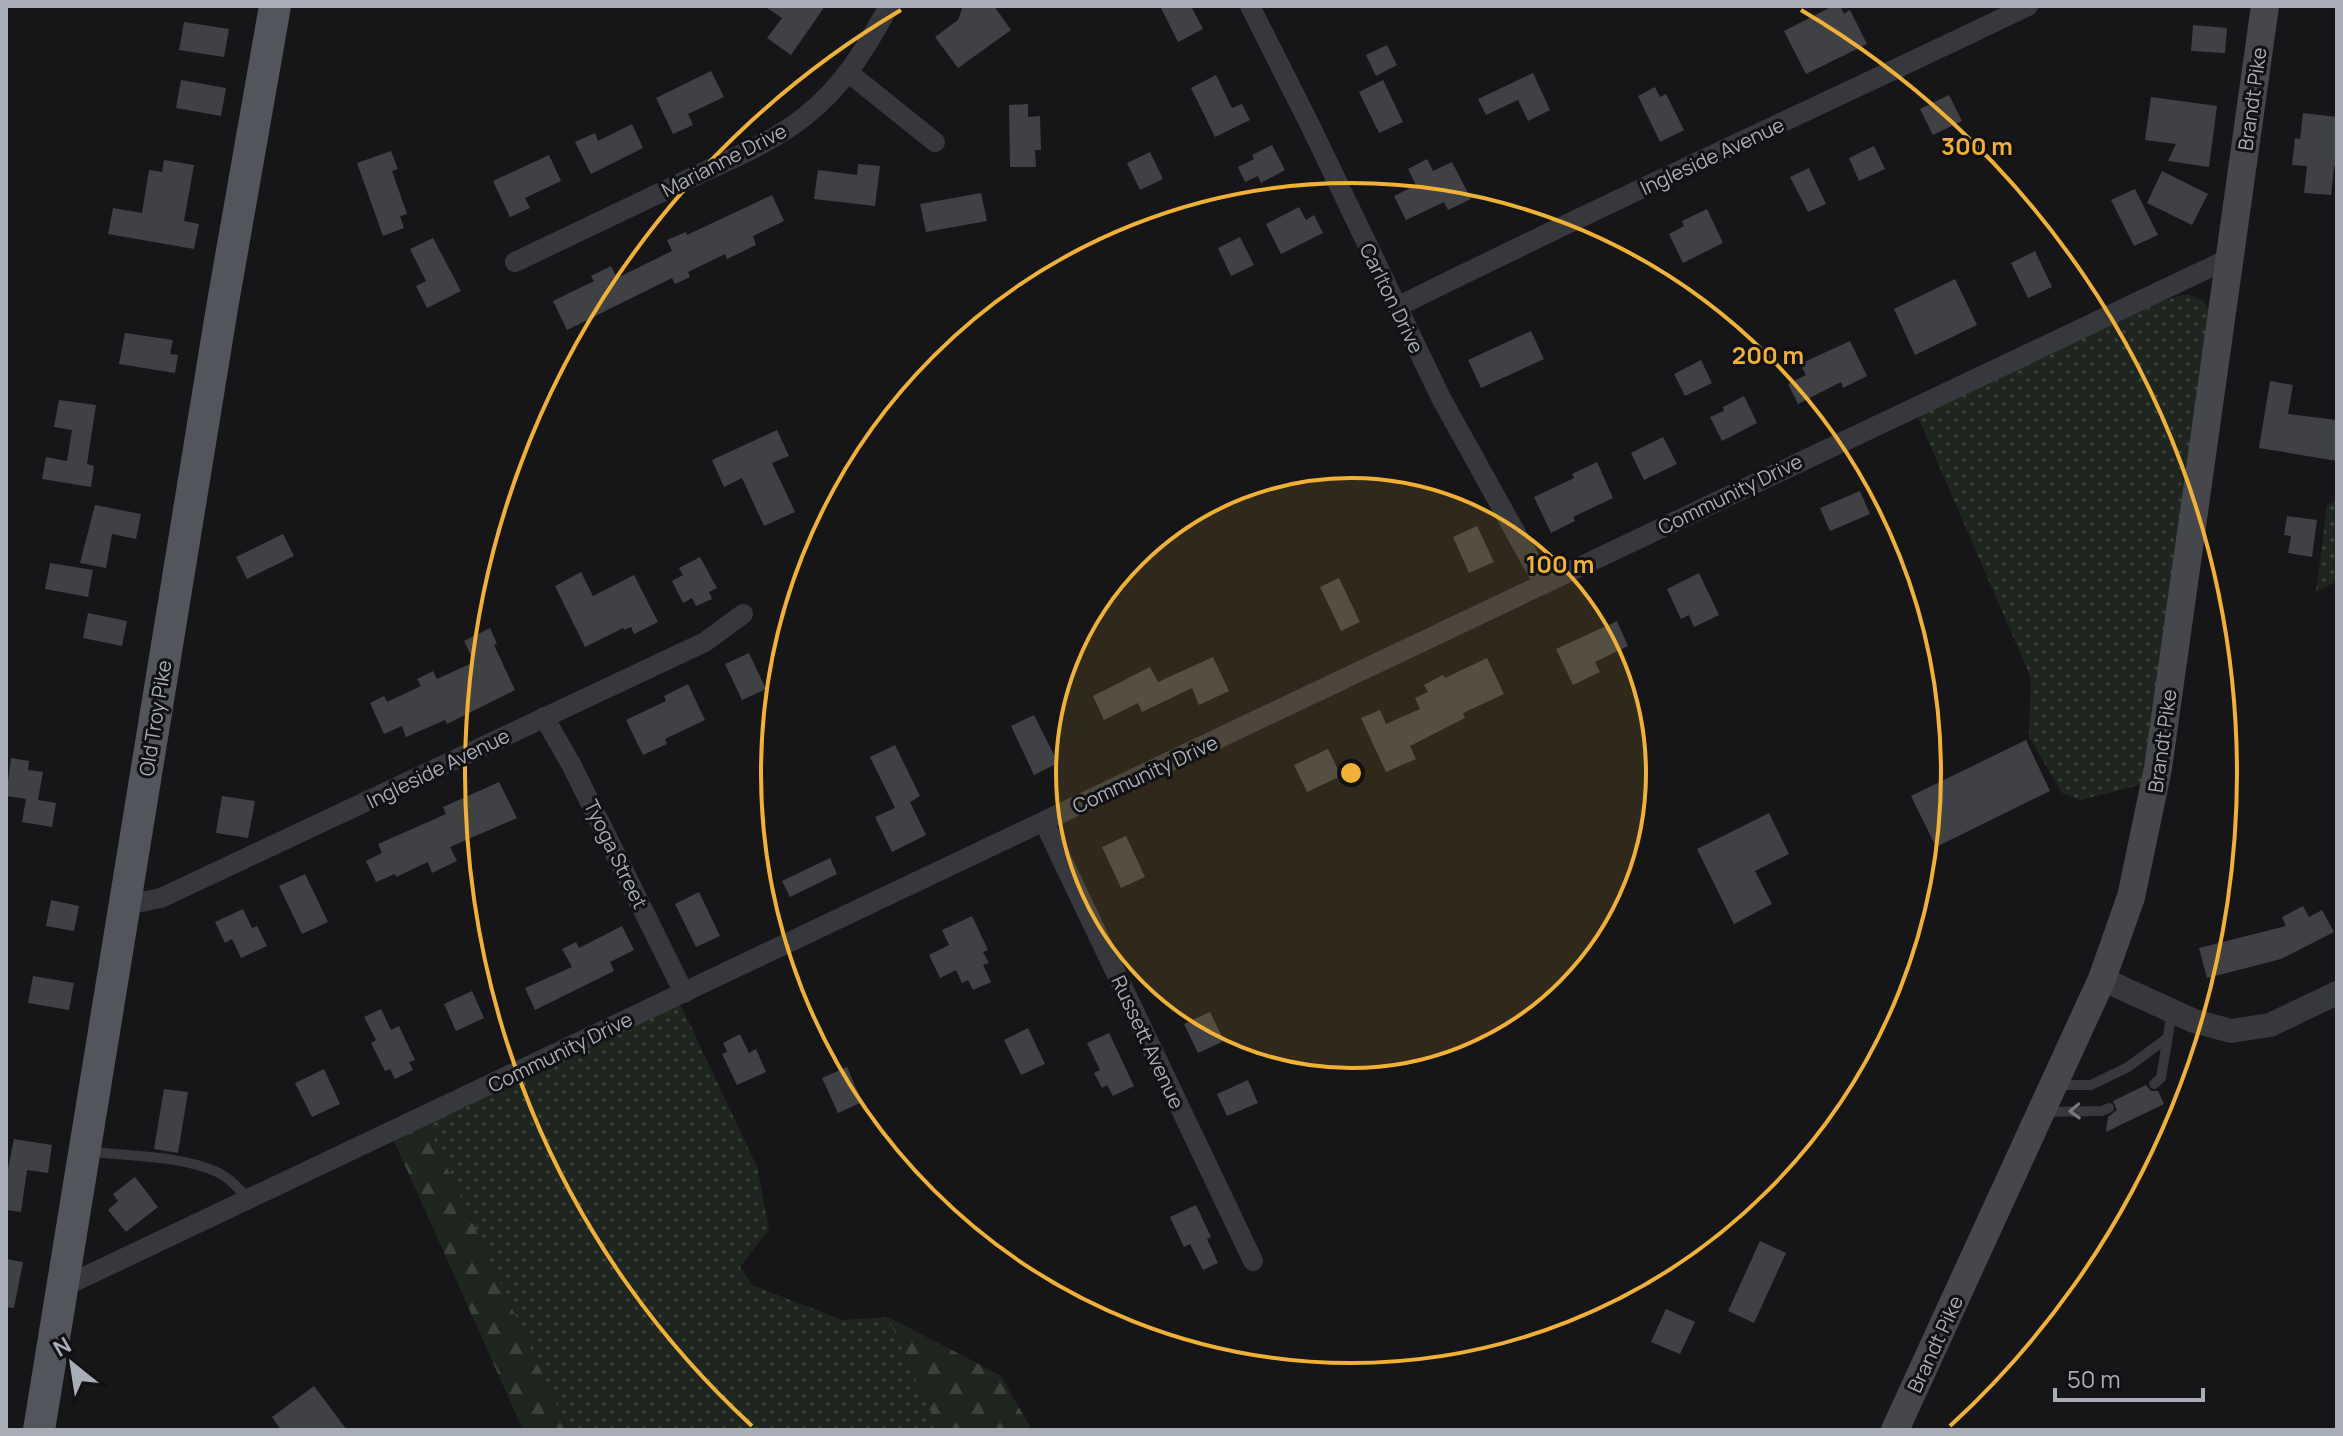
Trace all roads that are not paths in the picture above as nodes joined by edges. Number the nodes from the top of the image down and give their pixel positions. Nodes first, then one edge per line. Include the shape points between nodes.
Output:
1 (275, 6) edge
2 (889, 6) edge
3 (1250, 6) edge
4 (2028, 6) edge
5 (2265, 6) edge
6 (849, 73) junction
7 (935, 142) dead end
8 (2230, 258) junction
9 (515, 262) dead end
10 (1397, 307) junction
11 (1544, 584) junction
12 (743, 614) dead end
13 (544, 717) junction
14 (1044, 822) junction
15 (126, 905) junction
16 (2102, 979) junction
17 (684, 993) junction
18 (2337, 993) edge
19 (2173, 1010) junction
20 (2166, 1039) junction
21 (2154, 1084) dead end
22 (2053, 1085) junction
23 (2109, 1108) dead end
24 (2041, 1113) junction
25 (84, 1151) junction
26 (249, 1200) junction
27 (1253, 1261) dead end
28 (61, 1288) junction
29 (39, 1430) edge
30 (1895, 1430) edge

1 - 15 main road, Old Troy Pike
2 - 6 street, Marianne Drive
3 - 10 street, Carlton Drive
4 - 10 street, Ingleside Avenue
5 - 8 main road, Brandt Pike
6 - 7 street
6 - 9 street, Marianne Drive via 804,118 768,140
8 - 11 street, Community Drive
8 - 16 main road, Brandt Pike via 2154,797 2131,897
10 - 11 street, Carlton Drive
11 - 14 street, Community Drive
12 - 13 street, Ingleside Avenue via 705,642
13 - 15 street, Ingleside Avenue via 161,898
13 - 17 street, Tyoga Street
14 - 17 street, Community Drive
14 - 27 street, Russett Avenue
15 - 25 main road, Old Troy Pike
16 - 19 street
16 - 22 main road, Brandt Pike
17 - 26 street, Community Drive
18 - 19 street via 2251,1029 2212,1027
19 - 20 lane
20 - 21 lane via 2161,1078
20 - 22 lane via 2128,1067 2091,1085
22 - 24 main road, Brandt Pike
23 -> 24 lane
24 - 30 main road, Brandt Pike
25 - 26 lane via 216,1171
25 - 28 main road, Old Troy Pike
26 - 28 street, Community Drive
28 - 29 main road, Old Troy Pike

